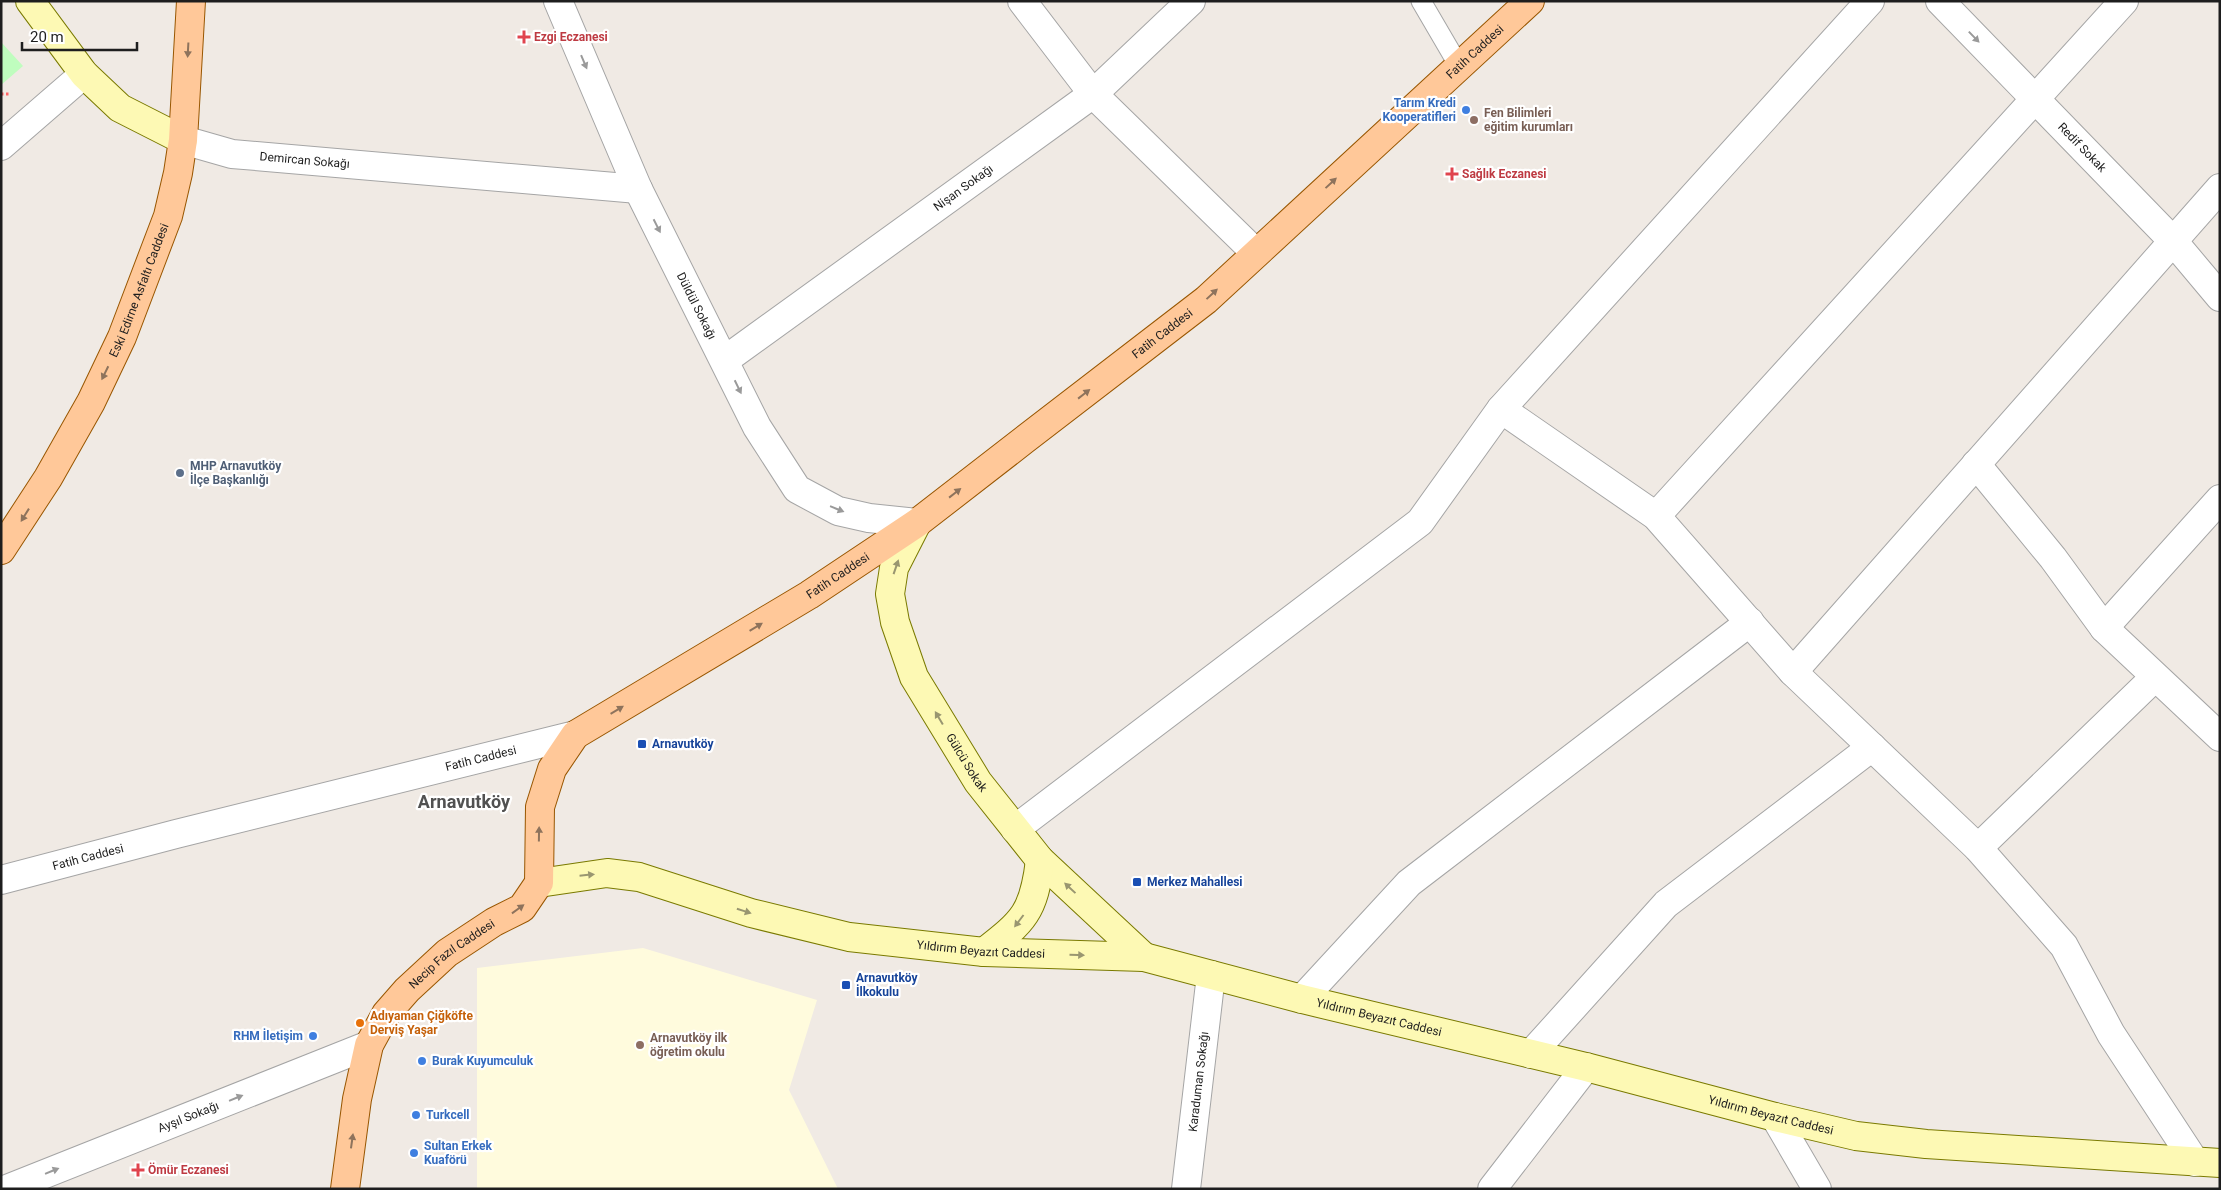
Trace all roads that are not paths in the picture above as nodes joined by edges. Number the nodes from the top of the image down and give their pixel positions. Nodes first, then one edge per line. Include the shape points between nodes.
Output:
1 (30, 1) edge
2 (191, 1) edge
3 (558, 1) edge
4 (1022, 1) edge
5 (1191, 1) edge
6 (1421, 1) edge
7 (1530, 1) edge
8 (1870, 1) edge
9 (1940, 1) edge
10 (2124, 1) edge
11 (1459, 66) junction
12 (84, 74) junction
13 (1093, 94) junction
14 (2034, 100) junction
15 (183, 140) junction
16 (1, 146) edge
17 (2220, 188) edge
18 (638, 189) junction
19 (2173, 241) junction
20 (1256, 253) junction
21 (2220, 297) edge
22 (725, 360) junction
23 (1501, 409) junction
24 (1976, 464) junction
25 (2220, 499) edge
26 (1656, 516) junction
27 (917, 522) junction
28 (1, 550) edge
29 (1750, 622) junction
30 (2104, 628) junction
31 (1793, 672) junction
32 (2155, 677) junction
33 (575, 735) junction
34 (2220, 738) edge
35 (1872, 747) junction
36 (1016, 829) junction
37 (1978, 848) junction
38 (1040, 860) junction
39 (1, 880) edge
40 (539, 883) junction
41 (984, 952) junction
42 (1144, 957) junction
43 (1211, 975) junction
44 (1302, 999) junction
45 (369, 1045) junction
46 (1531, 1054) junction
47 (1586, 1067) junction
48 (1775, 1117) junction
49 (2207, 1162) edge
50 (7, 1189) edge
51 (345, 1189) edge
52 (1186, 1189) edge
53 (1492, 1189) edge
54 (1817, 1189) edge

1 - 12 main road, Demircan Sokağı
2 -> 15 main road, Eski Edirne Asfaltı Caddesi
3 -> 18 street, Düldül Sokağı
4 - 13 street
5 - 13 street, Nişan Sokağı
6 - 11 lane
7 - 11 main road, Fatih Caddesi
8 - 23 street
9 -> 14 street, Redif Sokak
10 - 14 street
20 -> 11 main road, Fatih Caddesi
12 - 15 main road, Demircan Sokağı via 120,108
12 - 16 street
13 - 20 street
13 - 22 street, Nişan Sokağı
14 - 19 street, Redif Sokak
14 - 26 street
15 - 18 street, Demircan Sokağı via 232,154
15 -> 28 main road, Eski Edirne Asfaltı Caddesi via 168,216 122,337 91,402 48,478
17 - 19 street
18 -> 22 street, Düldül Sokağı
19 - 21 street, Redif Sokak
19 - 24 street
27 -> 20 main road, Fatih Caddesi via 1206,300
22 -> 27 street, Düldül Sokağı via 757,427 797,489 838,511 869,518
23 - 26 street
23 - 36 street via 1420,522
24 - 30 street via 2053,558
24 - 31 street
25 - 30 street
26 - 29 street
33 -> 27 main road, Fatih Caddesi via 810,595
36 -> 27 main road, Gülcü Sokak via 978,782 914,677 895,622 890,594 894,568
29 - 31 street
29 - 44 street via 1409,883
30 - 32 street
31 - 35 street
32 - 34 street
32 - 37 street
33 - 39 street, Fatih Caddesi
40 -> 33 main road via 540,807 552,769
35 - 37 street
35 - 46 street via 1666,904
36 - 38 main road, Gülcü Sokak
37 - 49 street via 2064,946 2111,1034
38 -> 41 main road via 1032,904 1013,930
42 -> 38 main road, Gülcü Sokak
40 -> 41 main road, Yıldırım Beyazıt Caddesi via 608,873 639,877 751,913 849,938
45 -> 40 main road, Necip Fazıl Caddesi via 386,1014 407,990 447,953 522,908
41 -> 42 main road, Yıldırım Beyazıt Caddesi
42 - 43 main road, Yıldırım Beyazıt Caddesi
43 - 44 main road, Yıldırım Beyazıt Caddesi
43 - 52 street, Karaduman Sokağı
44 - 46 main road, Yıldırım Beyazıt Caddesi
50 -> 45 street, Ayşıl Sokağı
51 -> 45 main road, Necip Fazıl Caddesi
46 - 47 main road, Yıldırım Beyazıt Caddesi
47 - 48 main road, Yıldırım Beyazıt Caddesi
47 - 53 street
48 - 49 main road, Yıldırım Beyazıt Caddesi via 1856,1136 1926,1144
48 - 54 street

